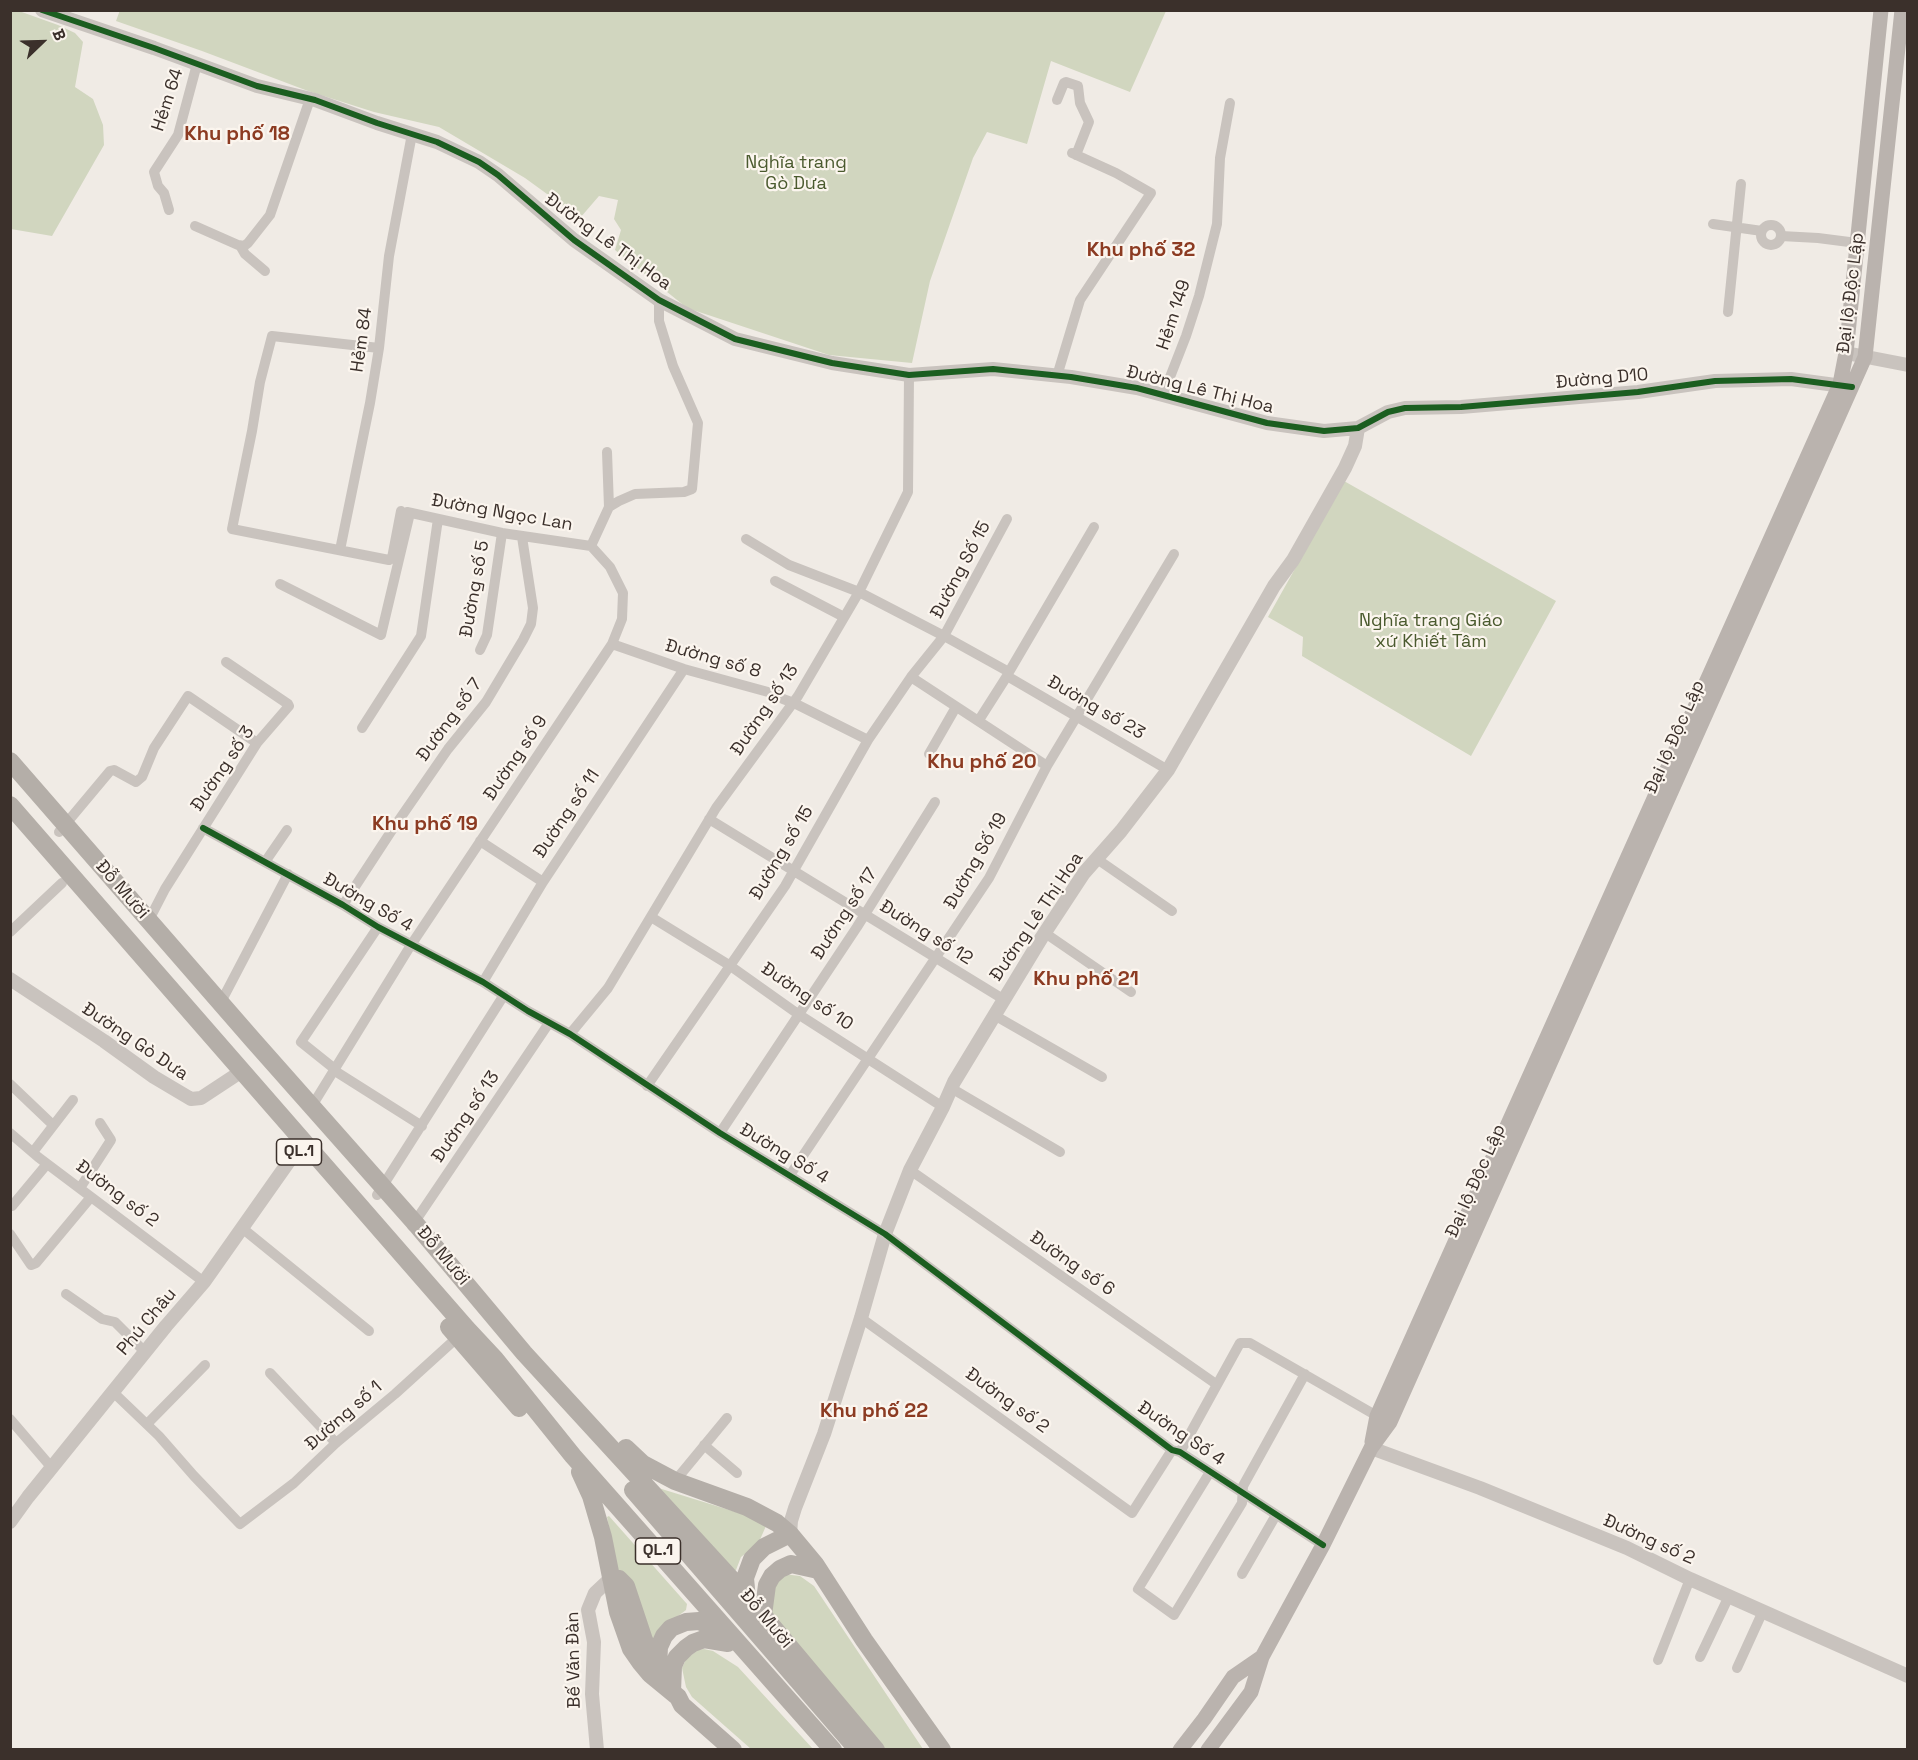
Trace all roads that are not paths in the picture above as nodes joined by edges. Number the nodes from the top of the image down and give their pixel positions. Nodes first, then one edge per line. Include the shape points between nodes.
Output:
1 (42, 10) edge
2 (1881, 10) edge
3 (1902, 10) edge
4 (197, 64) junction
5 (310, 99) junction
6 (1057, 100) dead end
7 (1230, 103) dead end
8 (412, 134) junction
9 (1741, 184) dead end
10 (169, 210) dead end
11 (1713, 224) dead end
12 (195, 226) dead end
13 (1736, 227) junction
14 (1857, 243) junction
15 (242, 246) junction
16 (265, 270) dead end
17 (659, 300) junction
18 (1728, 312) dead end
19 (379, 348) junction
20 (1845, 353) junction
21 (1865, 357) junction
22 (1908, 365) edge
23 (909, 375) junction
24 (1057, 376) junction
25 (1846, 386) junction
26 (1163, 395) junction
27 (1359, 428) junction
28 (607, 452) dead end
29 (609, 507) junction
30 (406, 512) junction
31 (438, 519) junction
32 (1007, 519) dead end
33 (1094, 526) dead end
34 (502, 533) junction
35 (522, 537) junction
36 (746, 539) dead end
37 (591, 546) junction
38 (340, 550) junction
39 (1174, 554) dead end
40 (775, 581) dead end
41 (280, 584) dead end
42 (859, 592) junction
43 (844, 617) junction
44 (944, 636) junction
45 (612, 644) junction
46 (480, 650) dead end
47 (225, 662) dead end
48 (684, 669) junction
49 (1008, 674) junction
50 (911, 677) junction
51 (794, 703) junction
52 (956, 706) junction
53 (1076, 716) junction
54 (979, 720) junction
55 (362, 728) dead end
56 (867, 740) junction
57 (257, 743) junction
58 (929, 754) dead end
59 (10, 761) edge
60 (1047, 766) junction
61 (1168, 770) junction
62 (10, 779) edge
63 (935, 802) dead end
64 (10, 805) edge
65 (709, 819) junction
66 (10, 823) edge
67 (203, 828) junction
68 (62, 829) junction
69 (287, 830) dead end
70 (480, 841) junction
71 (1097, 859) junction
72 (265, 862) junction
73 (793, 871) junction
74 (288, 874) junction
75 (543, 882) junction
76 (62, 884) junction
77 (343, 905) junction
78 (1172, 911) dead end
79 (865, 915) junction
80 (651, 917) junction
81 (149, 920) junction
82 (378, 927) junction
83 (10, 932) edge
84 (1045, 933) junction
85 (411, 945) junction
86 (131, 951) junction
87 (935, 958) junction
88 (729, 965) junction
89 (10, 979) edge
90 (483, 981) junction
91 (1131, 992) dead end
92 (504, 995) junction
93 (1003, 999) junction
94 (221, 1002) junction
95 (798, 1014) junction
96 (994, 1015) junction
97 (549, 1023) junction
98 (570, 1034) junction
99 (868, 1059) junction
100 (335, 1070) junction
101 (237, 1074) junction
102 (1102, 1077) dead end
103 (10, 1084) edge
104 (647, 1086) junction
105 (951, 1088) junction
106 (73, 1100) dead end
107 (312, 1106) junction
108 (943, 1107) junction
109 (100, 1123) dead end
110 (53, 1125) junction
111 (422, 1126) junction
112 (10, 1133) edge
113 (720, 1133) junction
114 (300, 1145) junction
115 (33, 1152) junction
116 (1060, 1152) dead end
117 (47, 1164) junction
118 (910, 1170) junction
119 (790, 1175) junction
120 (80, 1188) junction
121 (380, 1191) junction
122 (91, 1197) junction
123 (12, 1206) edge
124 (412, 1226) junction
125 (242, 1228) junction
126 (10, 1234) edge
127 (885, 1234) junction
128 (204, 1282) junction
129 (66, 1294) dead end
130 (861, 1318) junction
131 (369, 1331) dead end
132 (463, 1333) junction
133 (504, 1344) junction
134 (145, 1352) junction
135 (524, 1353) junction
136 (205, 1365) dead end
137 (270, 1372) dead end
138 (1305, 1374) junction
139 (1216, 1384) junction
140 (113, 1392) junction
141 (1377, 1416) junction
142 (727, 1418) dead end
143 (10, 1419) edge
144 (147, 1424) junction
145 (336, 1443) junction
146 (704, 1445) junction
147 (1371, 1448) junction
148 (1176, 1451) junction
149 (573, 1456) junction
150 (52, 1468) junction
151 (1210, 1472) junction
152 (737, 1473) dead end
153 (675, 1481) junction
154 (584, 1482) junction
155 (1243, 1494) junction
156 (1132, 1513) joint
157 (1276, 1515) junction
158 (10, 1522) edge
159 (790, 1534) junction
160 (1323, 1545) junction
161 (818, 1570) junction
162 (1242, 1574) dead end
163 (611, 1578) junction
164 (1690, 1579) junction
165 (747, 1596) junction
166 (1729, 1596) junction
167 (1763, 1611) junction
168 (756, 1618) junction
169 (728, 1639) junction
170 (1262, 1657) junction
171 (1700, 1657) dead end
172 (1658, 1660) dead end
173 (658, 1667) junction
174 (1737, 1668) dead end
175 (1908, 1676) edge
176 (675, 1694) junction
177 (597, 1749) edge
178 (732, 1749) edge
179 (744, 1749) edge
180 (820, 1749) edge
181 (833, 1749) edge
182 (858, 1749) edge
183 (876, 1749) edge
184 (942, 1749) edge
185 (1180, 1749) edge
186 (1208, 1749) edge

1 - 4 street, Đường Lê Thị Hoa
2 - 14 main road, Đại lộ Độc Lập
3 - 21 main road, Đại lộ Độc Lập
4 - 5 street, Đường Lê Thị Hoa
4 - 10 street, Hẻm 64 via 178,135 154,172
5 - 8 street, Đường Lê Thị Hoa
5 - 15 street via 270,215
6 - 24 street via 1064,83 1078,86 1080,103 1089,122 1074,154 1151,193 1080,300
7 - 26 street, Hẻm 149 via 1220,158 1217,224 1199,296
8 - 17 street, Đường Lê Thị Hoa via 479,162 574,240
8 - 19 street, Hẻm 84 via 390,256
9 - 13 street
11 - 13 street
12 - 15 street
13 - 14 street via 1762,231 1775,226 1781,236
13 - 18 street
14 - 20 main road, Đại lộ Độc Lập
15 - 16 street via 245,254
17 - 23 street, Đường Lê Thị Hoa via 735,339 832,363
17 - 29 street via 659,321 673,366 698,423 692,489 635,494
19 - 38 street, Hẻm 84
19 - 38 street via 272,336 260,382 232,529
20 - 21 street
20 - 25 main road, Đại lộ Độc Lập
21 - 22 street
21 - 25 main road, Đại lộ Độc Lập
23 - 24 street, Đường Lê Thị Hoa via 993,369
23 - 42 street, Đường số 13 via 908,492
24 - 26 street, Đường Lê Thị Hoa
25 - 27 street, Đường D10 via 1791,379 1715,381 1616,394 1406,408 1388,412
25 - 141 main road, Đại lộ Độc Lập
25 - 147 main road, Đại lộ Độc Lập via 1390,1422
26 - 27 street, Đường Lê Thị Hoa via 1267,423 1324,431
27 - 61 street, Đường Lê Thị Hoa via 1345,468
28 - 29 street
29 - 37 street
30 - 31 street, Đường Ngọc Lan
30 - 38 street via 391,559
30 - 41 street via 381,635
31 - 34 street, Đường Ngọc Lan
31 - 55 street via 421,636
32 - 44 street, Đường Số 15
33 - 49 street
34 - 35 street, Đường Ngọc Lan
34 - 46 street, Đường số 5 via 488,635
35 - 37 street, Đường Ngọc Lan
35 - 77 street, Đường số 7 via 533,608 524,640 486,702 448,749
36 - 42 street, Đường số 23 via 789,565
37 - 45 street, Đường số 9 via 610,567 623,593 622,619
39 - 53 street, Đường Số 19
40 - 43 street
42 - 43 street, Đường số 13
42 - 44 street, Đường số 23
43 - 51 street, Đường số 13
44 - 49 street, Đường số 23
44 - 50 street, Đường số 15
45 - 48 street, Đường số 8
45 - 70 street, Đường số 9
47 - 57 street, Đường số 3 via 289,705
48 - 51 street, Đường số 8 via 779,695
48 - 75 street, Đường số 11
49 - 53 street, Đường số 23
49 - 54 street
50 - 52 street
50 - 56 street, Đường số 15
51 - 56 street, Đường số 8
51 - 65 street, Đường số 13
52 - 54 street
52 - 58 street
53 - 60 street, Đường Số 19
53 - 61 street, Đường số 23
54 - 60 street
56 - 73 street, Đường số 15
57 - 67 street, Đường số 3
57 - 68 street via 188,696 154,748 142,777 136,782 110,771
59 - 68 highway, Đỗ Mười / QL.1
60 - 87 street, Đường Số 19 via 989,878
61 - 71 street, Đường Lê Thị Hoa
62 - 68 highway, Đỗ Mười / QL.1
63 - 79 street, Đường số 17
64 - 86 highway, Đỗ Mười / QL.1
65 - 73 street, Đường số 12
65 - 80 street, Đường số 13
66 - 76 highway, Đỗ Mười / QL.1
67 - 72 street, Đường Số 4
67 - 81 street, Đường số 3
68 - 81 highway, Đỗ Mười / QL.1
68 - 121 highway, Đỗ Mười / QL.1 via 306,1116
69 - 72 street
70 - 75 street
70 - 85 street, Đường số 9
71 - 78 street
71 - 84 street, Đường Lê Thị Hoa
72 - 74 street, Đường Số 4
73 - 79 street, Đường số 12
73 - 88 street, Đường số 15
74 - 77 street, Đường Số 4
74 - 94 street
75 - 90 street, Đường số 11
76 - 83 street
76 - 86 highway, Đỗ Mười / QL.1
77 - 82 street, Đường Số 4
79 - 87 street, Đường số 12
79 - 95 street, Đường số 17
80 - 88 street, Đường số 10
80 - 98 street, Đường số 13 via 608,988
81 - 94 highway, Đỗ Mười / QL.1
82 - 85 street, Đường Số 4
82 - 100 street via 301,1042
84 - 91 street
84 - 93 street, Đường Lê Thị Hoa
85 - 90 street, Đường Số 4
85 - 100 street, Đường số 9
86 - 101 highway, Đỗ Mười / QL.1
87 - 93 street, Đường số 12
87 - 99 street, Đường Số 19
88 - 95 street, Đường số 10
88 - 104 street, Đường số 15
89 - 101 street, Đường Gò Dưa via 191,1099 201,1098
90 - 92 street, Đường Số 4
92 - 97 street, Đường Số 4
92 - 111 street, Đường số 13
93 - 96 street, Đường Lê Thị Hoa
94 - 107 highway, Đỗ Mười / QL.1
95 - 99 street, Đường số 10
95 - 113 street, Đường số 17
96 - 102 street
96 - 105 street, Đường Lê Thị Hoa
97 - 98 street, Đường Số 4
97 - 124 street, Đường số 13
98 - 104 street, Đường Số 4
99 - 108 street, Đường số 10
99 - 119 street, Đường Số 19
100 - 107 street, Đường số 9
100 - 111 street
101 - 114 highway, Đỗ Mười / QL.1
103 - 110 street
104 - 113 street, Đường Số 4
105 - 108 street, Đường Lê Thị Hoa
105 - 116 street
106 - 110 street
107 - 121 highway, Đỗ Mười / QL.1
108 - 118 street, Đường Lê Thị Hoa
109 - 120 street via 111,1140
110 - 115 street
111 - 121 street, Đường số 13
112 - 115 street, Đường số 2
113 - 119 street, Đường Số 4
114 - 125 street, Phú Châu
114 - 132 highway, Đỗ Mười / QL.1
115 - 117 street, Đường số 2
117 - 120 street, Đường số 2
117 - 123 street
118 - 127 street, Đường Lê Thị Hoa
118 - 139 street, Đường số 6
119 - 127 street, Đường Số 4
120 - 122 street, Đường số 2
121 - 124 highway, Đỗ Mười / QL.1
122 - 126 street via 36,1263 31,1264
122 - 128 street, Đường số 2
124 - 133 highway, Đỗ Mười / QL.1
124 - 135 highway, Đỗ Mười / QL.1
125 - 128 street, Phú Châu
125 - 131 street
127 - 130 street, Đường Lê Thị Hoa
127 - 148 street, Đường Số 4
128 - 134 street, Phú Châu
129 - 134 street via 102,1319 116,1322
130 - 156 street, Đường số 2
130 - 159 street, Đường Lê Thị Hoa via 824,1434 795,1508
132 - 145 street, Đường số 1
132 - 149 highway, Đỗ Mười / QL.1 via 495,1359
132 - 154 highway, Đỗ Mười / QL.1
133 - 135 highway
133 - 168 highway, Đỗ Mười / QL.1
134 - 140 street, Phú Châu
135 - 153 highway via 538,1361 643,1464
135 - 165 highway, Đỗ Mười / QL.1
136 - 144 street
137 - 145 street
138 - 139 street via 1250,1343 1240,1343
138 - 141 street
138 - 155 street via 1243,1486
139 - 148 street
140 - 144 street
140 - 150 street, Phú Châu
141 - 147 main road, Đại lộ Độc Lập
142 - 146 street
143 - 150 street
144 - 145 street, Đường số 1 via 240,1524 294,1483
146 - 152 street
146 - 153 street
147 - 160 main road, Đại lộ Độc Lập
147 - 164 street, Đường số 2 via 1627,1548
148 - 151 street, Đường Số 4
148 - 156 street, Đường Số 4
149 - 154 highway
149 - 169 highway, Đỗ Mười / QL.1
150 - 158 street, Phú Châu
151 - 155 street, Đường Số 4
151 - 155 street via 1138,1589 1174,1615 1242,1503
153 - 159 highway via 747,1508
154 - 163 highway via 603,1537
154 - 169 highway, Đỗ Mười / QL.1
155 - 157 street, Đường Số 4
157 - 160 street, Đường Số 4
157 - 162 street
159 - 161 highway
159 - 165 highway via 764,1547 752,1559 745,1578
160 - 170 main road, Đại lộ Độc Lập
161 - 168 highway via 791,1564 780,1569 767,1585
161 - 184 highway
163 - 173 highway via 626,1586 644,1640
163 - 176 highway via 631,1649 651,1674
163 - 177 street, Bế Văn Đàn via 595,1593 588,1610 594,1642 592,1694
164 - 166 street, Đường số 2
164 - 172 street
165 - 168 highway
166 - 167 street, Đường số 2
166 - 171 street
167 - 174 street
167 - 175 street, Đường số 2
168 - 182 highway, Đỗ Mười / QL.1
168 - 183 highway, Đỗ Mười / QL.1
169 - 173 highway via 699,1621 671,1628 659,1647
169 - 176 highway via 704,1639 677,1657 673,1666
169 - 180 highway, Đỗ Mười / QL.1
169 - 181 highway, Đỗ Mười / QL.1
170 - 185 main road, Đại lộ Độc Lập via 1233,1677
170 - 186 main road, Đại lộ Độc Lập via 1251,1692
173 - 176 highway
176 - 178 highway via 682,1705
176 - 179 highway via 687,1697

